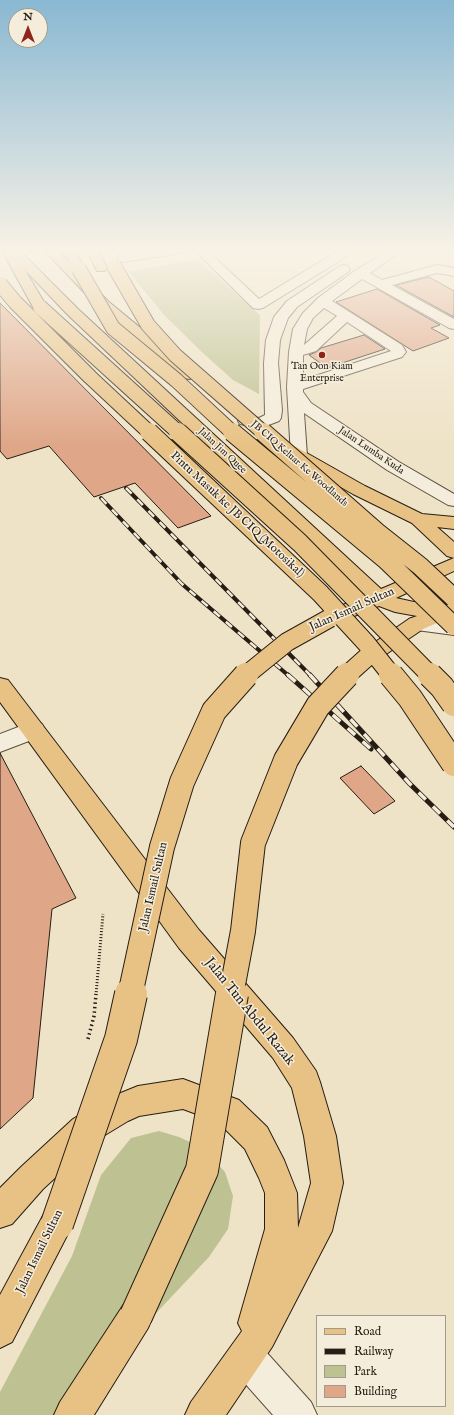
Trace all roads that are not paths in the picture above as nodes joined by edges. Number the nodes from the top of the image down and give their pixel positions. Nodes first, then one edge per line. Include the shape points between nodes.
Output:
1 (28, 315) edge
2 (49, 315) edge
3 (76, 315) edge
4 (106, 315) edge
5 (115, 315) edge
6 (128, 315) edge
7 (142, 315) edge
8 (282, 315) edge
9 (309, 315) edge
10 (436, 315) edge
11 (345, 316) joint
12 (454, 325) edge
13 (311, 348) junction
14 (296, 352) junction
15 (180, 375) junction
16 (146, 380) junction
17 (300, 387) junction
18 (246, 421) junction
19 (299, 456) junction
20 (358, 490) junction
21 (454, 501) edge
22 (290, 513) junction
23 (418, 519) junction
24 (454, 523) edge
25 (454, 552) edge
26 (454, 564) edge
27 (344, 565) junction
28 (379, 598) junction
29 (454, 598) edge
30 (454, 605) edge
31 (454, 608) edge
32 (336, 615) junction
33 (416, 624) junction
34 (454, 627) edge
35 (0, 686) edge
36 (454, 704) edge
37 (34, 730) junction
38 (0, 743) edge
39 (454, 764) edge
40 (0, 1212) edge
41 (0, 1330) edge
42 (246, 1357) junction
43 (73, 1415) edge
44 (204, 1415) edge
45 (298, 1415) edge

1 - 39 main road, Pintu Masuk ke JB CIQ (Motosikal), bridge via 90,377 320,593 366,643 405,692
2 - 36 main road, bridge via 300,543 442,687
3 - 16 main road, Jalan Jim Quee
4 - 15 main road, bridge via 113,328
5 - 15 main road
6 - 15 main road, bridge via 134,326
7 - 29 main road, JB CIQ Keluar Ke Woodlands, bridge via 175,355
8 - 18 street via 273,340 271,363 273,418 261,423
9 - 14 street via 300,330
10 - 12 street
11 - 13 street
11 - 17 street via 397,348 399,352
13 - 14 street
13 - 17 street
14 - 17 street
15 - 16 main road via 172,368 158,370
15 - 18 main road
15 - 34 main road, bridge via 240,440 386,560
16 - 22 main road, Jalan Jim Quee
17 - 19 street
17 - 21 street, Jalan Lumba Kuda via 305,406 393,466
18 - 19 main road
19 - 20 main road
20 - 22 main road via 358,514 348,520 317,519
20 - 23 main road
22 - 27 main road, Jalan Jim Quee
23 - 24 main road
23 - 25 main road
26 - 28 main road, Jalan Ismail Sultan
27 - 28 main road, Jalan Jim Quee
27 - 32 main road via 352,587 351,600
28 - 30 main road, Jalan Jim Quee via 414,609
28 - 32 main road, Jalan Ismail Sultan
31 - 33 main road
32 - 41 main road, Jalan Ismail Sultan, bridge via 288,642 247,673 214,712 182,782 162,846 121,1039 57,1224
33 - 34 street
33 - 43 main road, bridge via 366,658 347,675 318,706 286,760 253,843 243,931 202,1170 136,1316
35 - 37 main road, Jalan Tun Abdul Razak
37 - 38 street
37 - 42 main road, Jalan Tun Abdul Razak via 189,939 283,1048 305,1082 320,1136 327,1183 315,1231
40 - 42 main road via 84,1130 117,1110 138,1101 184,1094 228,1111 256,1138 281,1193 282,1229
42 - 44 main road, Jalan Tun Abdul Razak
42 - 45 street

